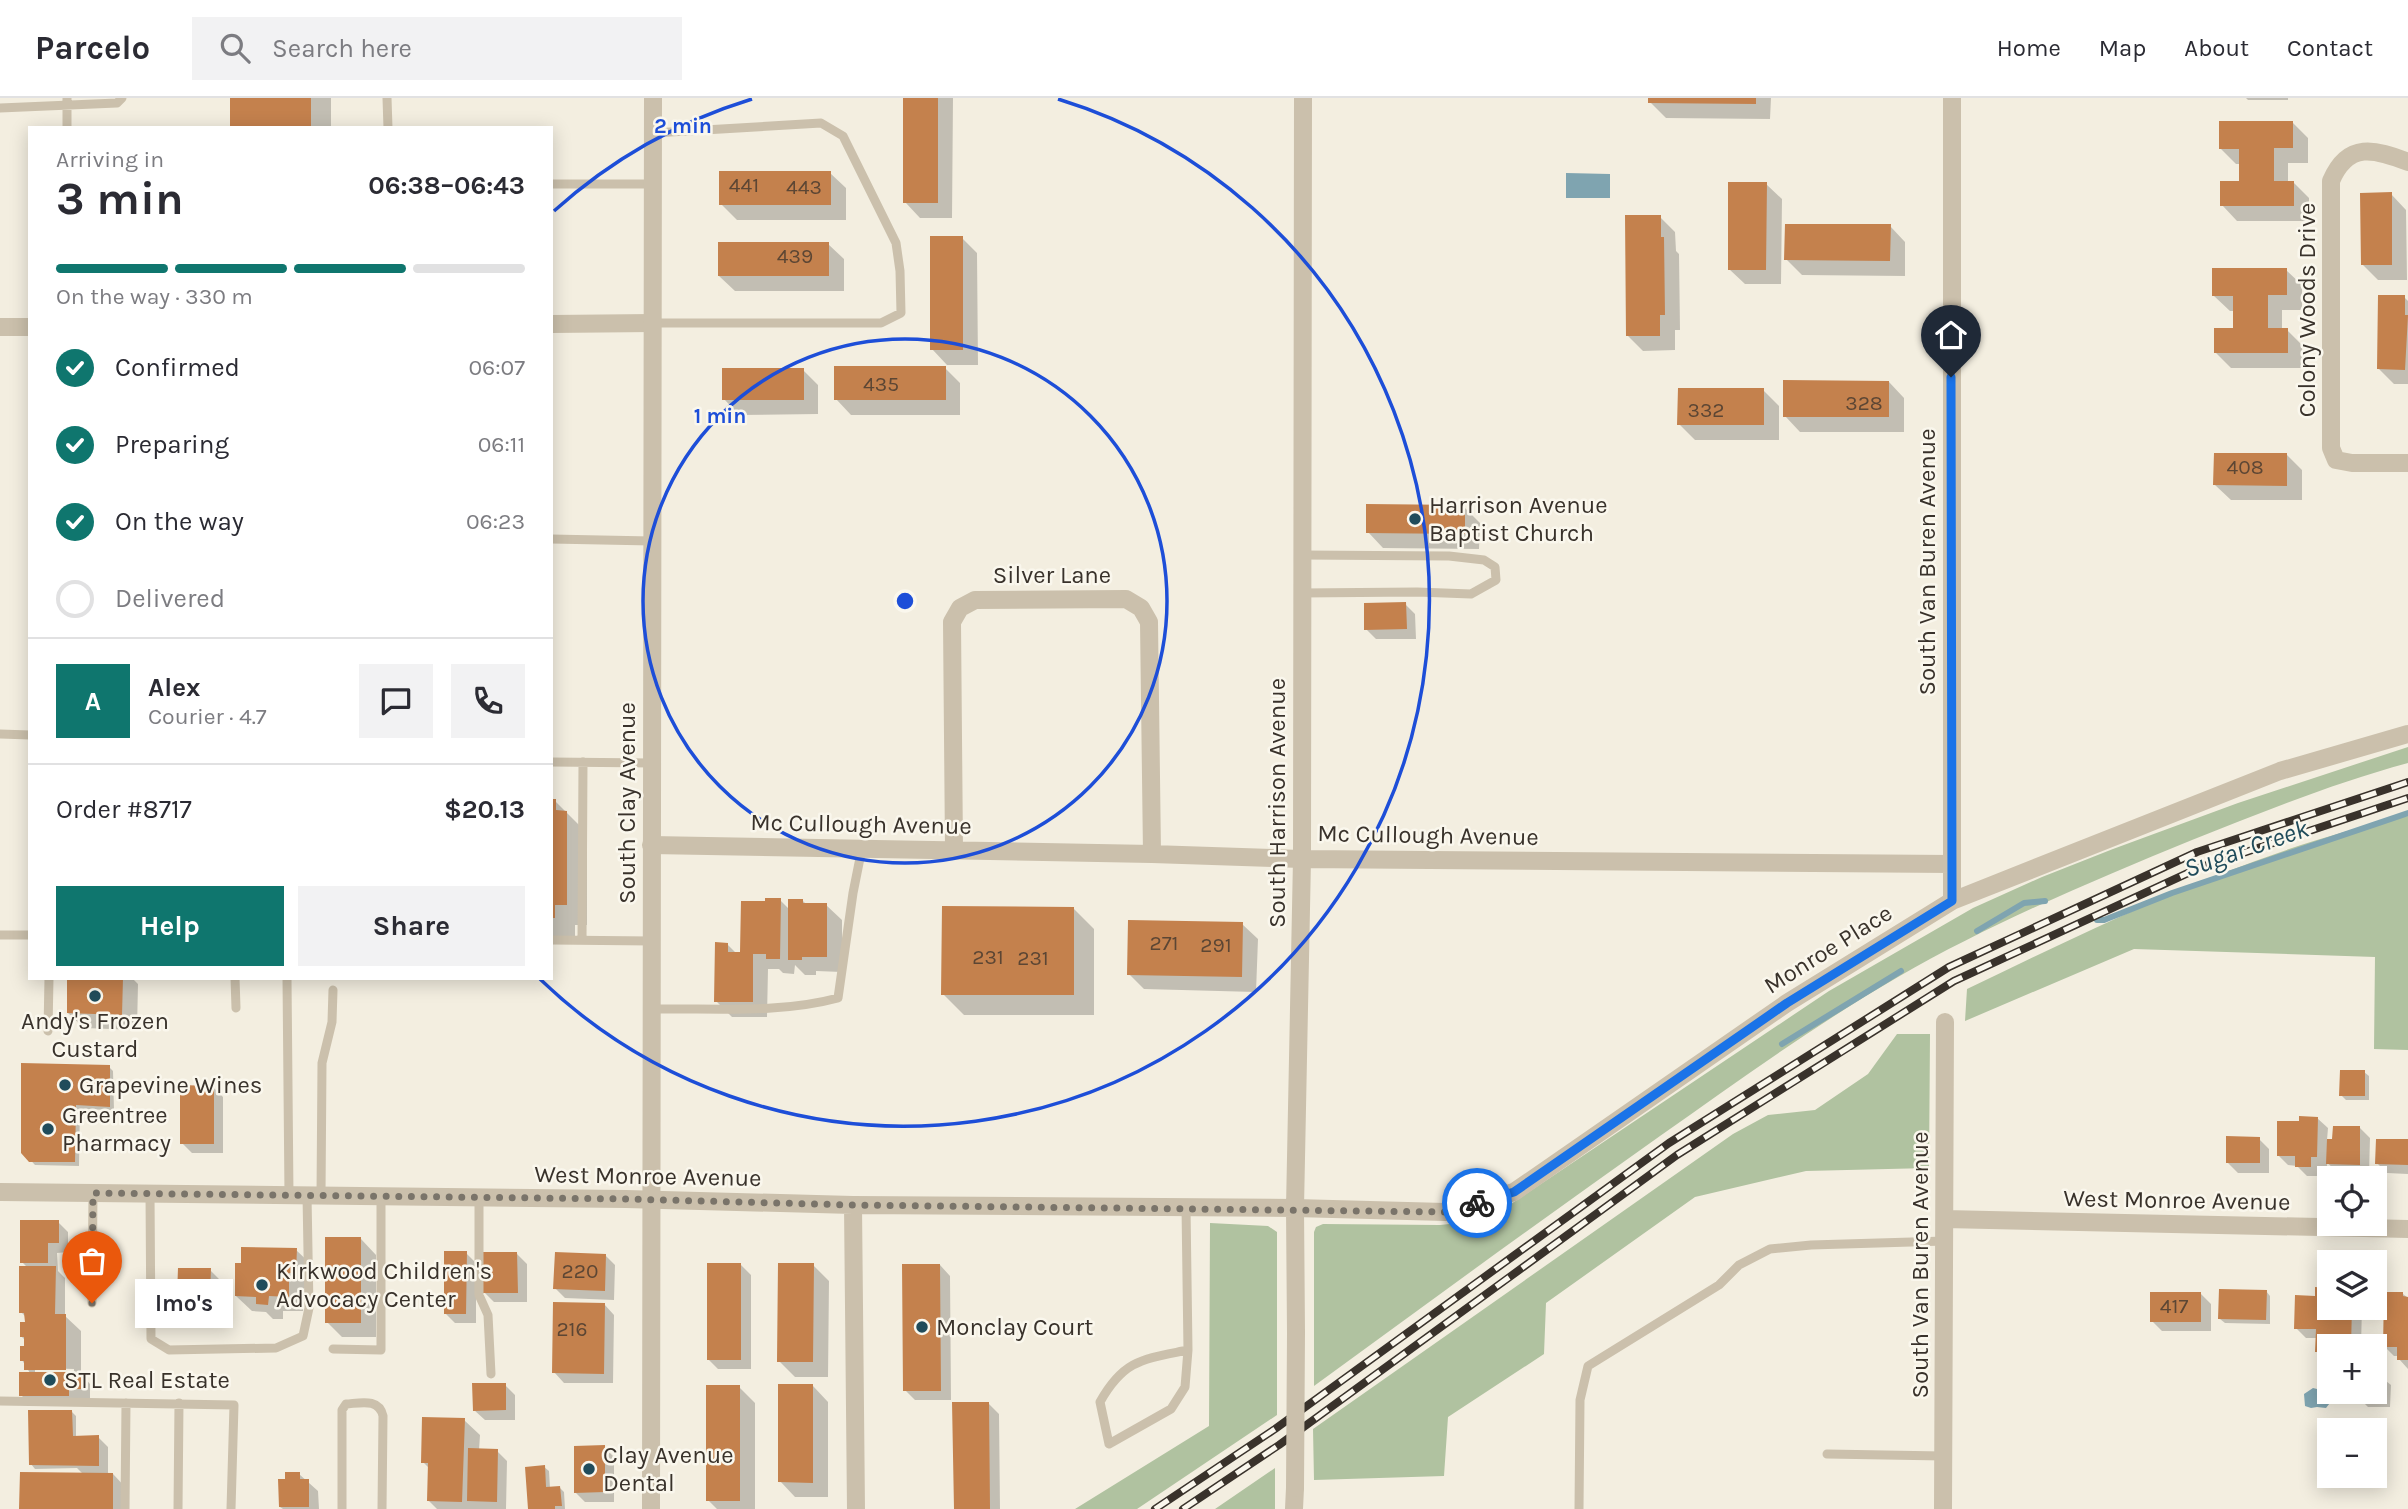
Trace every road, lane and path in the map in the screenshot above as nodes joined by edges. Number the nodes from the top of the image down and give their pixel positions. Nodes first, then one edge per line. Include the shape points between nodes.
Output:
1 (122, 98) edge
2 (387, 98) edge
3 (653, 98) edge
4 (1303, 98) edge
5 (1952, 98) edge
6 (67, 102) edge
7 (0, 108) edge
8 (68, 126) edge
9 (388, 126) edge
10 (653, 133) junction
11 (2408, 162) edge
12 (553, 184) edge
13 (653, 184) junction
14 (653, 323) junction
15 (553, 324) edge
16 (0, 327) edge
17 (28, 327) edge
18 (2408, 463) edge
19 (553, 539) edge
20 (653, 541) junction
21 (1302, 555) junction
22 (1302, 593) junction
23 (0, 734) edge
24 (2408, 734) edge
25 (28, 735) edge
26 (553, 762) edge
27 (583, 762) junction
28 (652, 763) junction
29 (652, 845) junction
30 (862, 848) junction
31 (954, 850) junction
32 (1152, 854) junction
33 (1302, 859) junction
34 (1952, 864) junction
35 (1952, 901) junction
36 (0, 935) edge
37 (28, 935) edge
38 (553, 940) edge
39 (582, 940) junction
40 (652, 941) junction
41 (49, 980) edge
42 (235, 980) edge
43 (287, 980) edge
44 (333, 990) dead end
45 (236, 1008) dead end
46 (652, 1009) junction
47 (1945, 1022) dead end
48 (48, 1031) dead end
49 (0, 1192) edge
50 (93, 1193) junction
51 (150, 1193) junction
52 (289, 1195) junction
53 (314, 1195) junction
54 (381, 1196) junction
55 (479, 1197) junction
56 (653, 1199) junction
57 (853, 1205) junction
58 (1186, 1207) junction
59 (1295, 1208) junction
60 (1945, 1219) junction
61 (2408, 1229) edge
62 (1945, 1241) junction
63 (92, 1303) dead end
64 (333, 1349) dead end
65 (1188, 1350) junction
66 (491, 1374) dead end
67 (0, 1401) edge
68 (126, 1402) junction
69 (179, 1403) junction
70 (1827, 1454) dead end
71 (1943, 1456) junction
72 (125, 1509) edge
73 (178, 1509) edge
74 (231, 1509) edge
75 (341, 1509) edge
76 (382, 1509) edge
77 (651, 1509) edge
78 (856, 1509) edge
79 (1294, 1509) edge
80 (1579, 1509) edge
81 (1943, 1509) edge

1 - 6 lane via 117,103
2 - 9 lane
3 - 10 street, South Clay Avenue
4 - 21 street, South Harrison Avenue
5 - 34 street, South Van Buren Avenue
6 - 7 lane
6 - 8 lane
10 - 13 street, South Clay Avenue
10 - 14 lane via 821,122 843,136 896,243 901,313 881,323
11 - 18 street, Colony Woods Drive via 2381,151 2359,152 2344,161 2331,181 2331,448 2336,460
12 - 13 lane
13 - 14 street, South Clay Avenue
14 - 15 street
14 - 20 street, South Clay Avenue
16 - 17 street
19 - 20 lane
20 - 28 street, South Clay Avenue
21 - 22 street, South Harrison Avenue
21 - 22 lane via 1484,560 1495,567 1496,580 1471,594
22 - 33 street, South Harrison Avenue
23 - 25 lane
24 - 35 street, Monroe Place via 2280,771
26 - 27 lane
27 - 28 lane
27 - 39 lane
28 - 29 street, South Clay Avenue
29 - 30 street, Mc Cullough Avenue
29 - 40 street, South Clay Avenue
30 - 31 street, Mc Cullough Avenue
30 - 46 lane via 838,998 775,1007
31 - 32 street, Mc Cullough Avenue
31 - 32 street, Silver Lane via 952,622 960,608 975,600 1126,599 1141,608 1149,622
32 - 33 street, Mc Cullough Avenue
33 - 34 street, Mc Cullough Avenue
33 - 59 street, South Harrison Avenue
34 - 35 street, South Van Buren Avenue
35 - 59 street, Monroe Place via 1787,1003 1514,1192 1445,1212
36 - 37 lane
38 - 39 lane
39 - 40 lane
40 - 46 street, South Clay Avenue
41 - 48 lane
42 - 45 lane
43 - 52 lane
44 - 53 lane via 332,1022 322,1063
46 - 56 street, South Clay Avenue
47 - 60 street, South Van Buren Avenue
49 - 50 street, West Monroe Avenue
50 - 51 street, West Monroe Avenue
50 - 63 lane
51 - 52 street, West Monroe Avenue
51 - 53 lane via 151,1339 169,1350 276,1348 303,1336 309,1308
52 - 53 street, West Monroe Avenue
53 - 54 street, West Monroe Avenue
54 - 55 street, West Monroe Avenue
54 - 64 lane via 381,1350
55 - 56 street, West Monroe Avenue
55 - 66 lane via 479,1295 488,1315
56 - 57 street, West Monroe Avenue
56 - 77 street, South Clay Avenue
57 - 58 street, West Monroe Avenue
57 - 78 street
58 - 59 street, West Monroe Avenue
58 - 65 lane
59 - 79 street, South Harrison Avenue, bridge
60 - 61 street, West Monroe Avenue
60 - 62 street, South Van Buren Avenue
62 - 71 street, South Van Buren Avenue
62 - 80 lane via 1770,1248 1588,1366 1580,1400
65 - 65 lane via 1185,1387 1171,1409 1108,1444 1100,1402 1112,1380 1142,1359
67 - 68 lane
68 - 69 lane
68 - 72 lane
69 - 73 lane
69 - 74 lane via 234,1405
70 - 71 lane
71 - 81 street, South Van Buren Avenue
75 - 76 lane via 342,1410 346,1404 376,1403 383,1416

